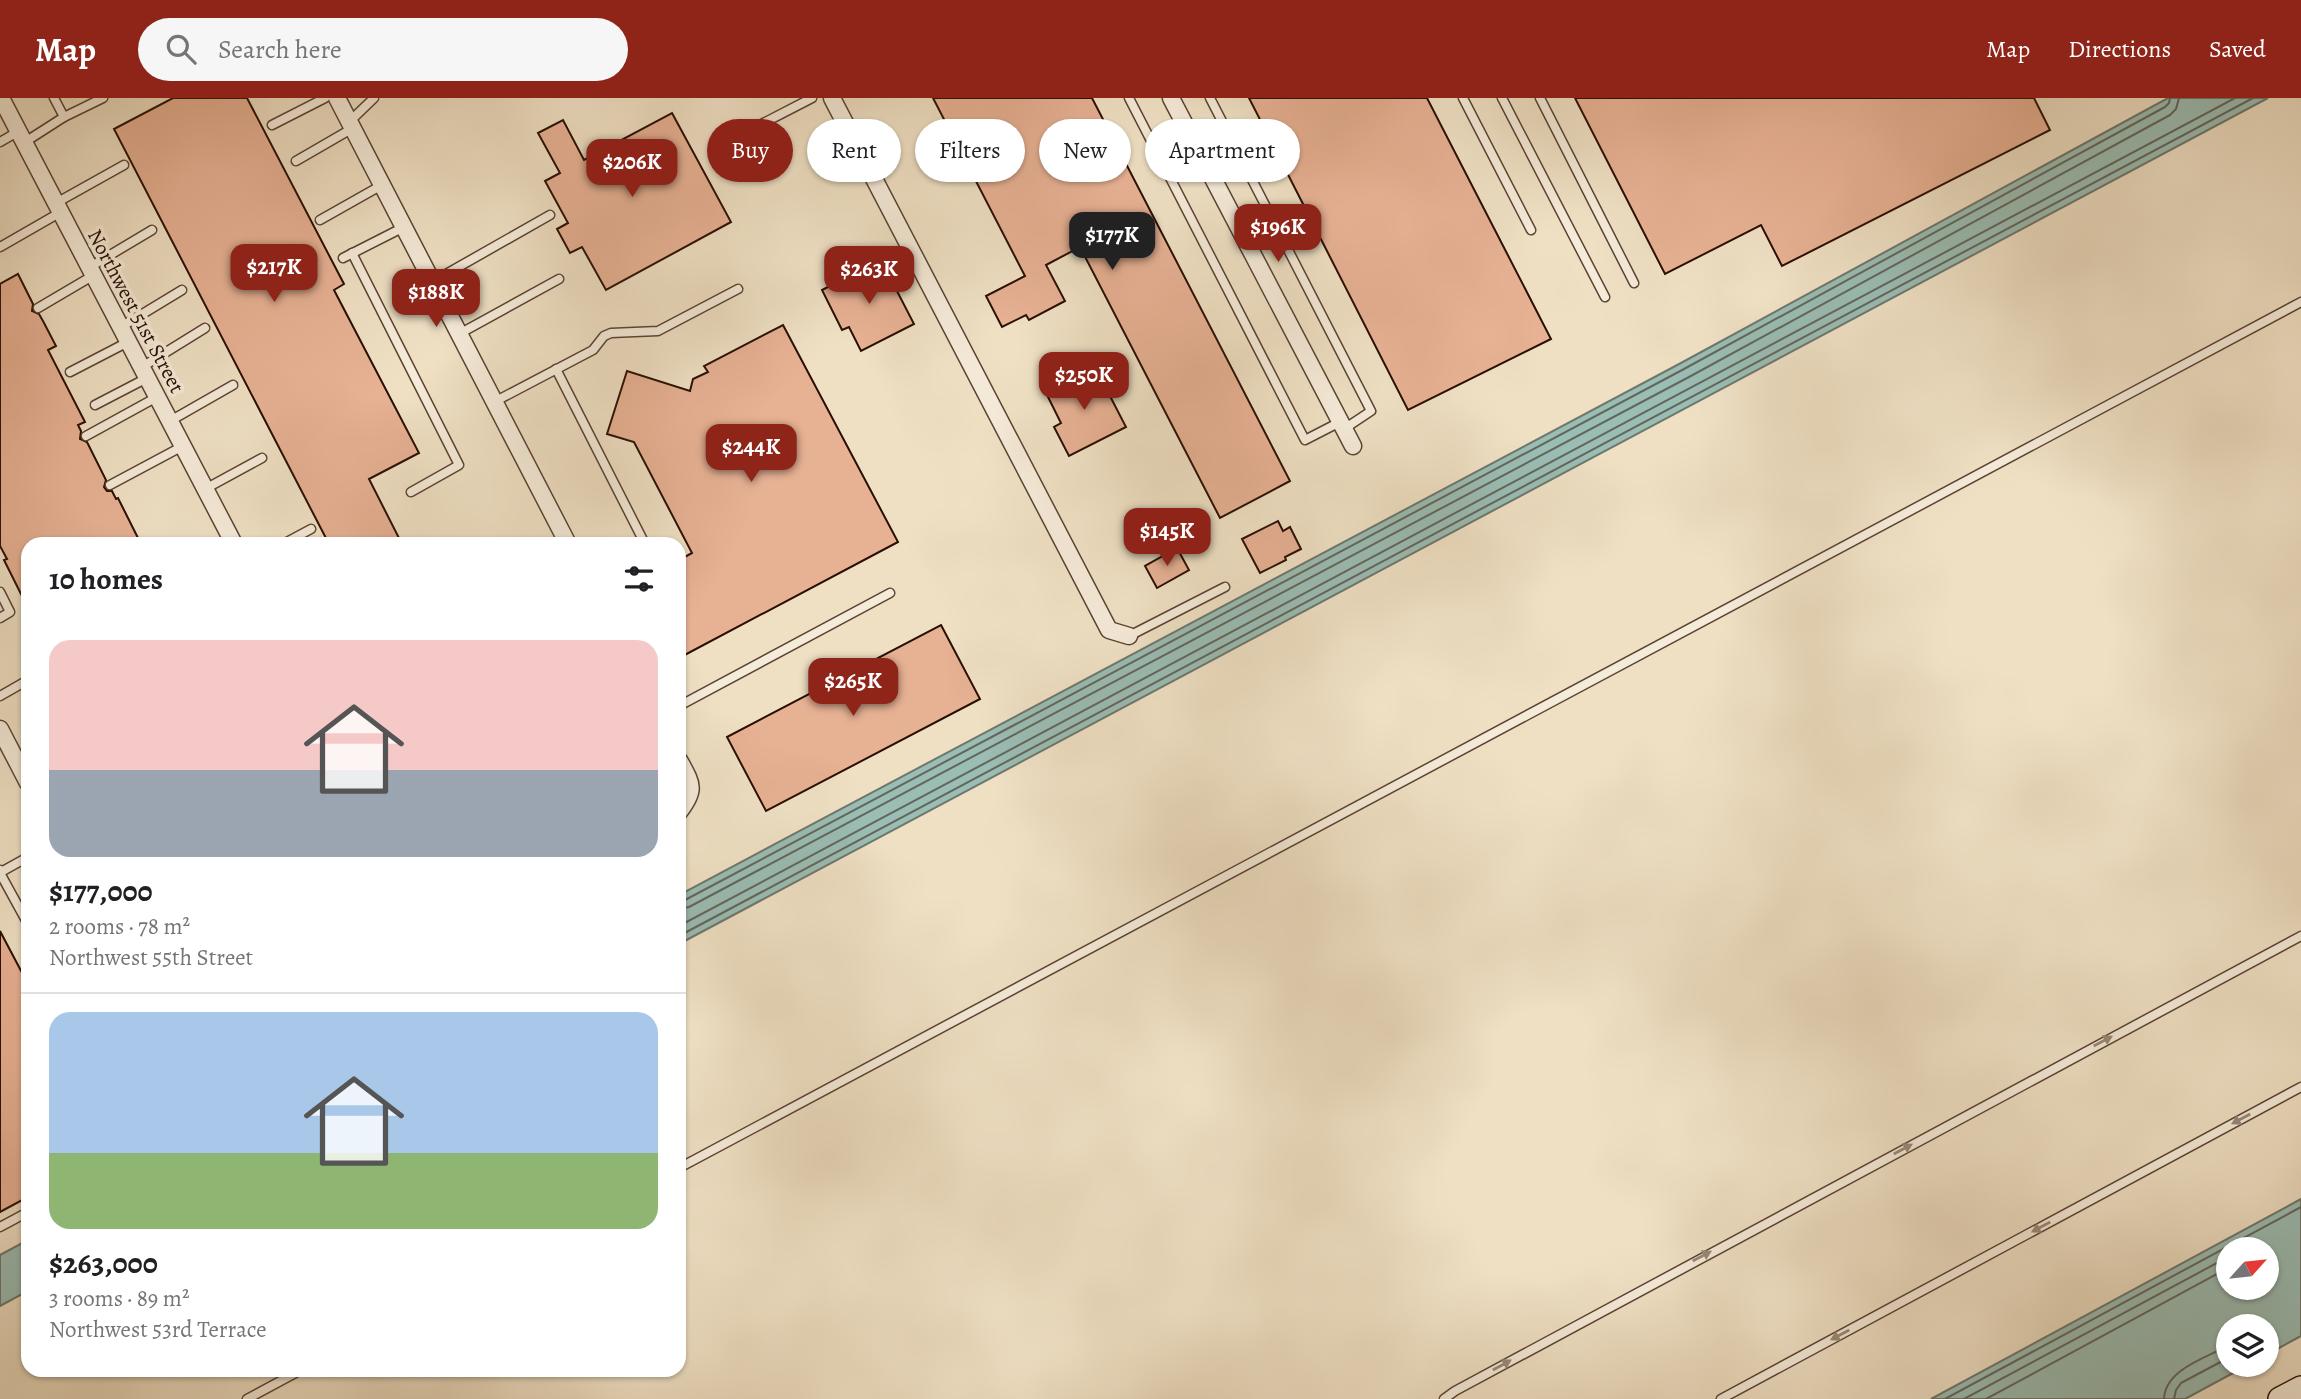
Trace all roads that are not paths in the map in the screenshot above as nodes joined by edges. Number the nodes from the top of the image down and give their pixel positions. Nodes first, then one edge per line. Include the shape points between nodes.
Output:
1 (1, 98) edge
2 (54, 98) edge
3 (103, 98) edge
4 (325, 98) edge
5 (337, 98) edge
6 (374, 98) edge
7 (812, 98) edge
8 (832, 98) edge
9 (1129, 98) edge
10 (1171, 98) edge
11 (1210, 98) edge
12 (1463, 98) edge
13 (1503, 98) edge
14 (1541, 98) edge
15 (64, 117) junction
16 (771, 119) edge
17 (272, 125) dead end
18 (351, 125) junction
19 (22, 137) junction
20 (0, 142) edge
21 (296, 161) dead end
22 (124, 165) dead end
23 (382, 185) junction
24 (59, 207) junction
25 (550, 215) dead end
26 (320, 220) dead end
27 (404, 227) junction
28 (152, 230) dead end
29 (1531, 230) dead end
30 (0, 247) edge
31 (352, 253) junction
32 (343, 258) dead end
33 (92, 271) junction
34 (559, 279) dead end
35 (432, 282) junction
36 (1634, 283) dead end
37 (738, 289) dead end
38 (182, 290) dead end
39 (1605, 297) dead end
40 (2301, 302) edge
41 (38, 308) dead end
42 (205, 328) dead end
43 (125, 334) junction
44 (459, 334) junction
45 (556, 369) junction
46 (70, 372) dead end
47 (144, 372) junction
48 (233, 385) dead end
49 (157, 397) junction
50 (494, 402) junction
51 (95, 405) dead end
52 (170, 421) junction
53 (1342, 426) junction
54 (86, 436) dead end
55 (183, 446) junction
56 (1353, 446) dead end
57 (262, 458) dead end
58 (110, 485) dead end
59 (205, 489) junction
60 (411, 492) dead end
61 (311, 528) dead end
62 (230, 537) edge
63 (295, 537) edge
64 (564, 537) edge
65 (641, 537) edge
66 (1225, 587) dead end
67 (0, 592) edge
68 (890, 593) dead end
69 (0, 618) edge
70 (1129, 636) joint
71 (21, 684) edge
72 (0, 696) edge
73 (686, 702) edge
74 (0, 729) edge
75 (21, 768) edge
76 (686, 773) edge
77 (686, 804) edge
78 (21, 862) edge
79 (0, 872) edge
80 (21, 911) edge
81 (2301, 936) edge
82 (2301, 1087) edge
83 (686, 1164) edge
84 (21, 1216) edge
85 (0, 1227) edge
86 (288, 1377) edge
87 (2301, 1388) edge
88 (247, 1399) edge
89 (1444, 1399) edge
90 (1721, 1399) edge
91 (2280, 1399) edge

1 - 19 street, Northwest 51st Street
2 - 15 lane
3 - 15 lane
4 - 17 lane
5 - 18 street
6 - 18 lane
7 - 16 lane
8 - 70 street via 1109,630
9 - 53 lane via 1305,440
10 - 53 street
11 - 53 lane via 1371,411
12 - 29 lane
13 - 39 lane
14 - 36 lane
15 - 19 lane
18 - 21 lane
18 - 23 street
19 - 20 lane
19 - 24 street, Northwest 51st Street
22 - 24 lane
23 - 26 lane
23 - 27 street
24 - 30 lane
24 - 33 street, Northwest 51st Street
25 - 35 lane
27 - 31 lane
27 - 35 street
28 - 33 lane
31 - 32 lane
31 - 60 lane via 458,465
33 - 41 lane
33 - 43 street, Northwest 51st Street
34 - 44 lane
35 - 44 street
37 - 45 lane via 658,331 611,332 593,350
38 - 43 lane
40 - 83 lane
42 - 47 lane
43 - 46 lane
43 - 47 street, Northwest 51st Street
44 - 50 street
45 - 50 lane
45 - 65 lane
47 - 49 street, Northwest 51st Street
47 - 51 lane
48 - 52 lane
49 - 52 street, Northwest 51st Street
49 - 54 lane
50 - 64 street
52 - 55 street, Northwest 51st Street
53 - 56 street
55 - 58 lane
55 - 59 street, Northwest 51st Street
57 - 59 lane
59 - 62 street, Northwest 51st Street
61 - 63 lane
66 - 70 lane
67 - 69 lane via 10,612
68 - 73 lane
71 - 72 lane
74 - 75 street
76 - 77 street via 691,783
78 - 79 lane
79 - 80 lane
89 -> 81 lane
82 -> 90 lane
84 - 85 lane
86 - 88 lane
87 - 91 street

